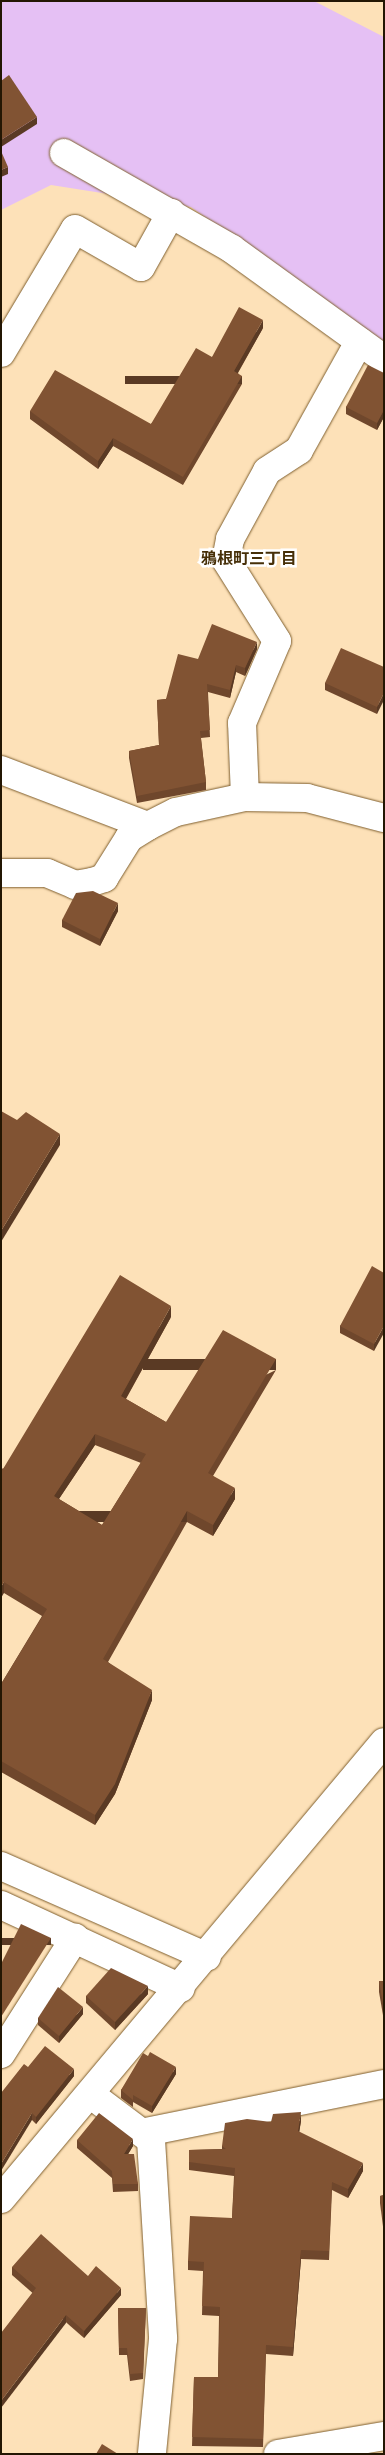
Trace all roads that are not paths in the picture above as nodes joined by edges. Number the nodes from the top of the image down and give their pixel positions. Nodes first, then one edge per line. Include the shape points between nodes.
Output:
1 (64, 153) dead end
2 (171, 213) junction
3 (359, 342) junction
4 (1, 353) edge
5 (384, 359) edge
6 (1, 770) edge
7 (245, 798) junction
8 (384, 818) edge
9 (148, 826) junction
10 (1, 873) edge
11 (384, 1742) edge
12 (1, 1866) edge
13 (1, 1905) edge
14 (75, 1938) junction
15 (207, 1957) junction
16 (181, 1988) junction
17 (1, 2054) edge
18 (384, 2084) edge
19 (90, 2094) junction
20 (146, 2132) junction
21 (1, 2199) edge
22 (384, 2436) edge
23 (152, 2454) edge
24 (278, 2454) edge

1 - 2 street
2 - 3 street via 232,249
2 - 4 street via 140,266 75,229
3 - 5 street
3 - 7 street via 299,450 267,471 230,539 226,560 277,641 242,723
6 - 9 street
7 - 8 street via 307,798
7 - 9 street via 176,812
9 - 10 street via 129,838 104,878 92,882 75,885 47,873
11 - 15 street
12 - 15 street
13 - 14 street
14 - 16 street
14 - 17 street
15 - 16 street
16 - 19 street
18 - 20 street
19 - 20 street
19 - 21 street
20 - 23 street via 151,2140 163,2339
22 - 24 street

